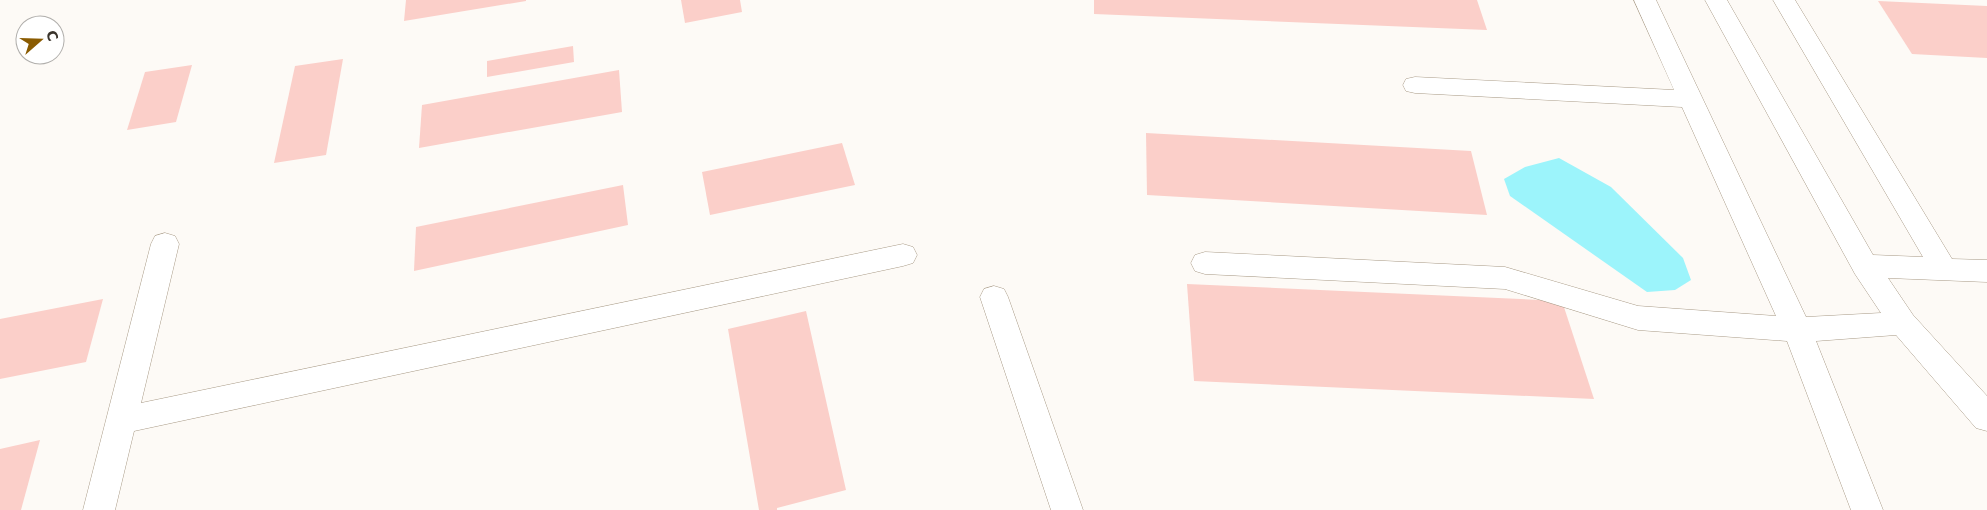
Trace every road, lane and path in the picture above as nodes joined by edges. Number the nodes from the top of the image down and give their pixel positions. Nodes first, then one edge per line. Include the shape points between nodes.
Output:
1 (1645, 0) edge
2 (1716, 0) edge
3 (1784, 0) edge
4 (1415, 85) dead end
5 (1690, 99) junction
6 (165, 244) dead end
7 (903, 255) dead end
8 (1204, 263) dead end
9 (1865, 266) junction
10 (1944, 269) junction
11 (1987, 271) edge
12 (994, 297) dead end
13 (1903, 323) junction
14 (1797, 330) junction
15 (1987, 418) edge
16 (122, 420) junction
17 (100, 510) edge
18 (1067, 510) edge
19 (1867, 510) edge

1 - 5 lane
2 - 9 lane
3 - 10 lane
4 - 5 lane
5 - 14 lane
6 - 16 lane
7 - 16 lane
8 - 14 lane via 1504,278 1638,318
9 - 10 lane
9 - 13 lane
10 - 11 lane
12 - 18 lane
13 - 14 lane
13 - 15 lane
14 - 19 lane
16 - 17 lane

